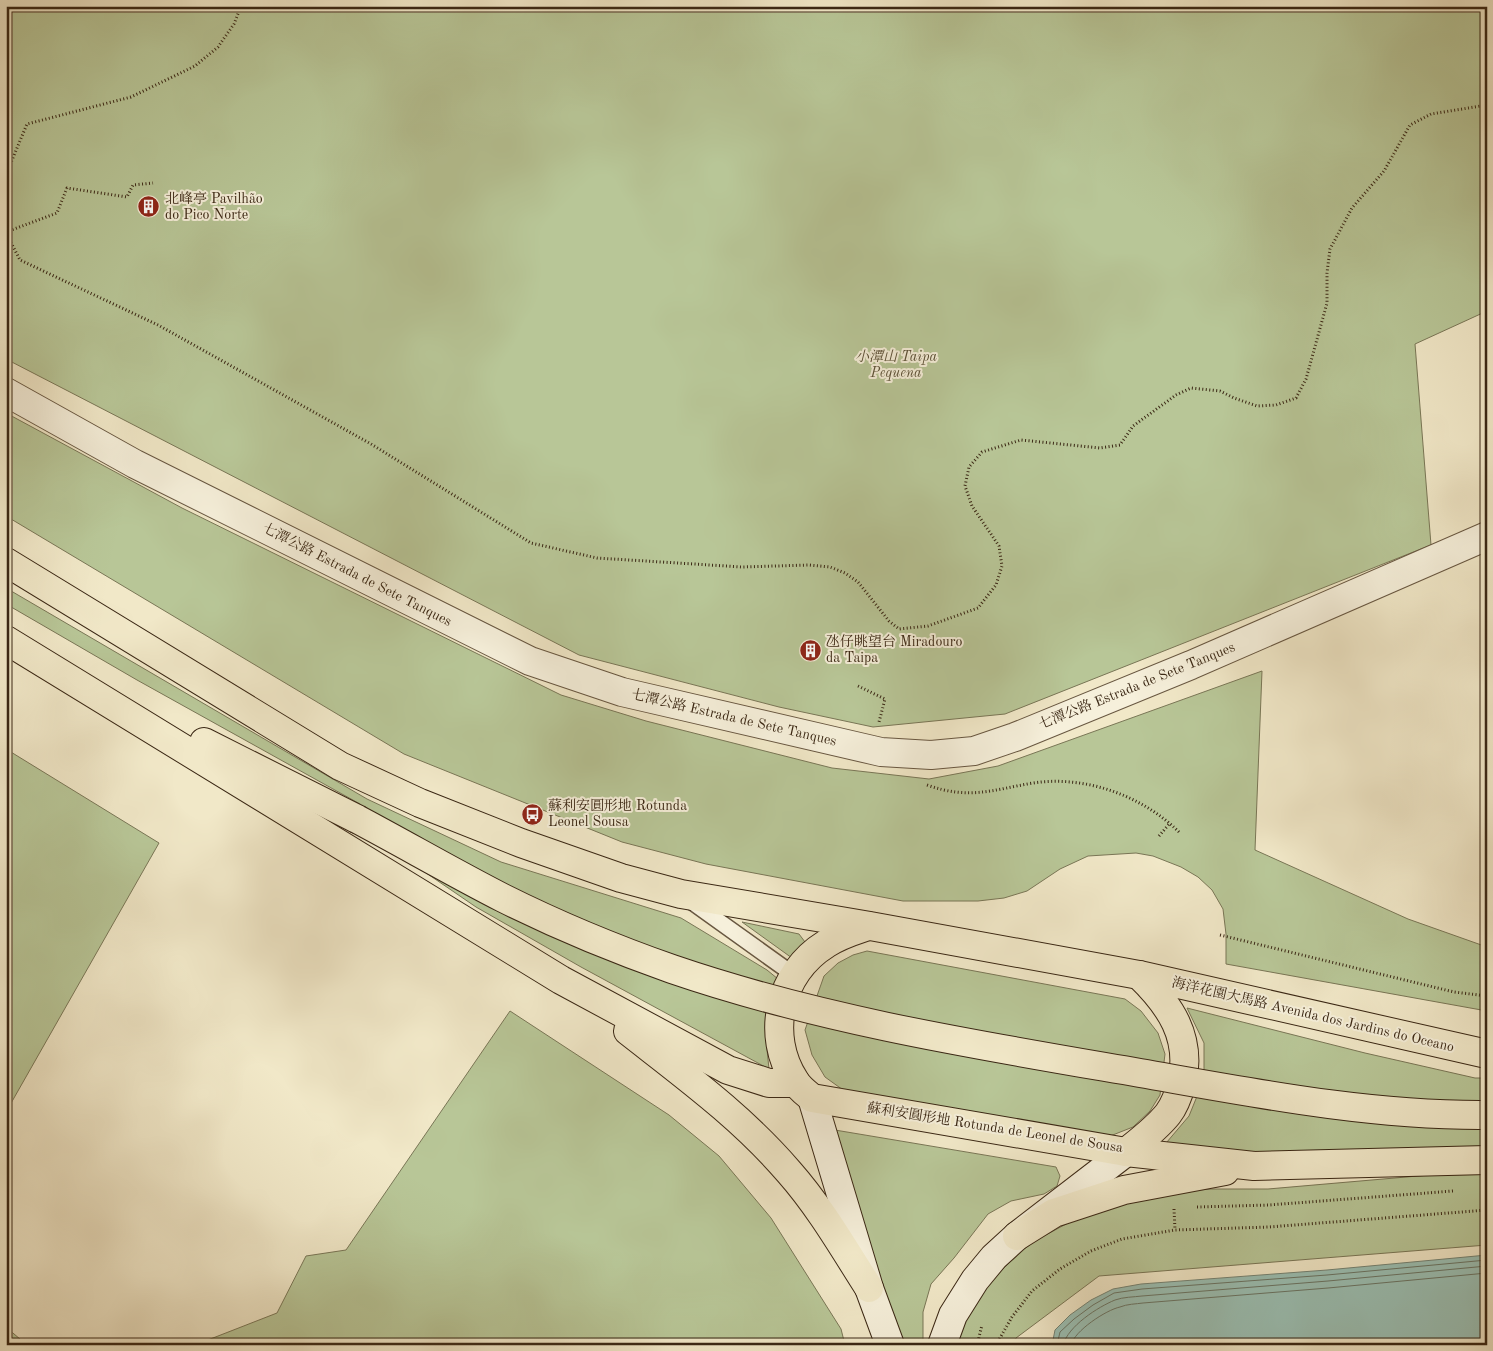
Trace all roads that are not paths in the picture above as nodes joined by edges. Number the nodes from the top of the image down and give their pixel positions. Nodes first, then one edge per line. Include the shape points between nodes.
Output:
1 (6, 392) edge
2 (1487, 536) edge
3 (6, 562) edge
4 (6, 640) edge
5 (42, 662) junction
6 (681, 894) junction
7 (870, 926) junction
8 (794, 975) junction
9 (1139, 975) junction
10 (561, 980) junction
11 (1487, 1054) edge
12 (804, 1090) junction
13 (1487, 1115) edge
14 (1126, 1152) junction
15 (1487, 1160) edge
16 (1254, 1166) junction
17 (1017, 1236) junction
18 (869, 1288) junction
19 (890, 1345) edge
20 (942, 1345) edge

1 - 2 street, 七潭公路 Estrada de Sete Tanques via 135,464 530,661 622,692 881,752 931,755 974,751 1015,737 1191,665
3 - 6 main road via 340,766 420,804 521,843 622,878
4 - 5 main road
5 - 10 main road
5 - 13 main road, bridge via 357,819 503,898 564,926 672,968 802,1009 1024,1053 1266,1095 1424,1113
6 - 7 main road
6 - 8 lane
7 - 8 main road via 825,944
7 - 9 main road
8 - 12 main road via 782,998 778,1031 784,1060
9 - 11 main road, 海洋花園大馬路 Avenida dos Jardins do Oceano
9 - 14 main road, 蘇利安圓形地 Rotunda de Leonel de Sousa via 1172,1015 1185,1049 1185,1068 1179,1093 1169,1112 1152,1132
10 - 12 main road, 蘇利安圓形地 Rotunda de Leonel de Sousa via 728,1070
10 - 18 main road via 704,1090 752,1132 790,1172
12 - 14 main road, 蘇利安圓形地 Rotunda de Leonel de Sousa
12 - 18 street
14 - 16 main road
14 - 17 street
15 - 16 main road
16 - 17 main road via 1124,1190 1054,1213
17 - 20 street via 975,1280 953,1315
18 - 19 street

